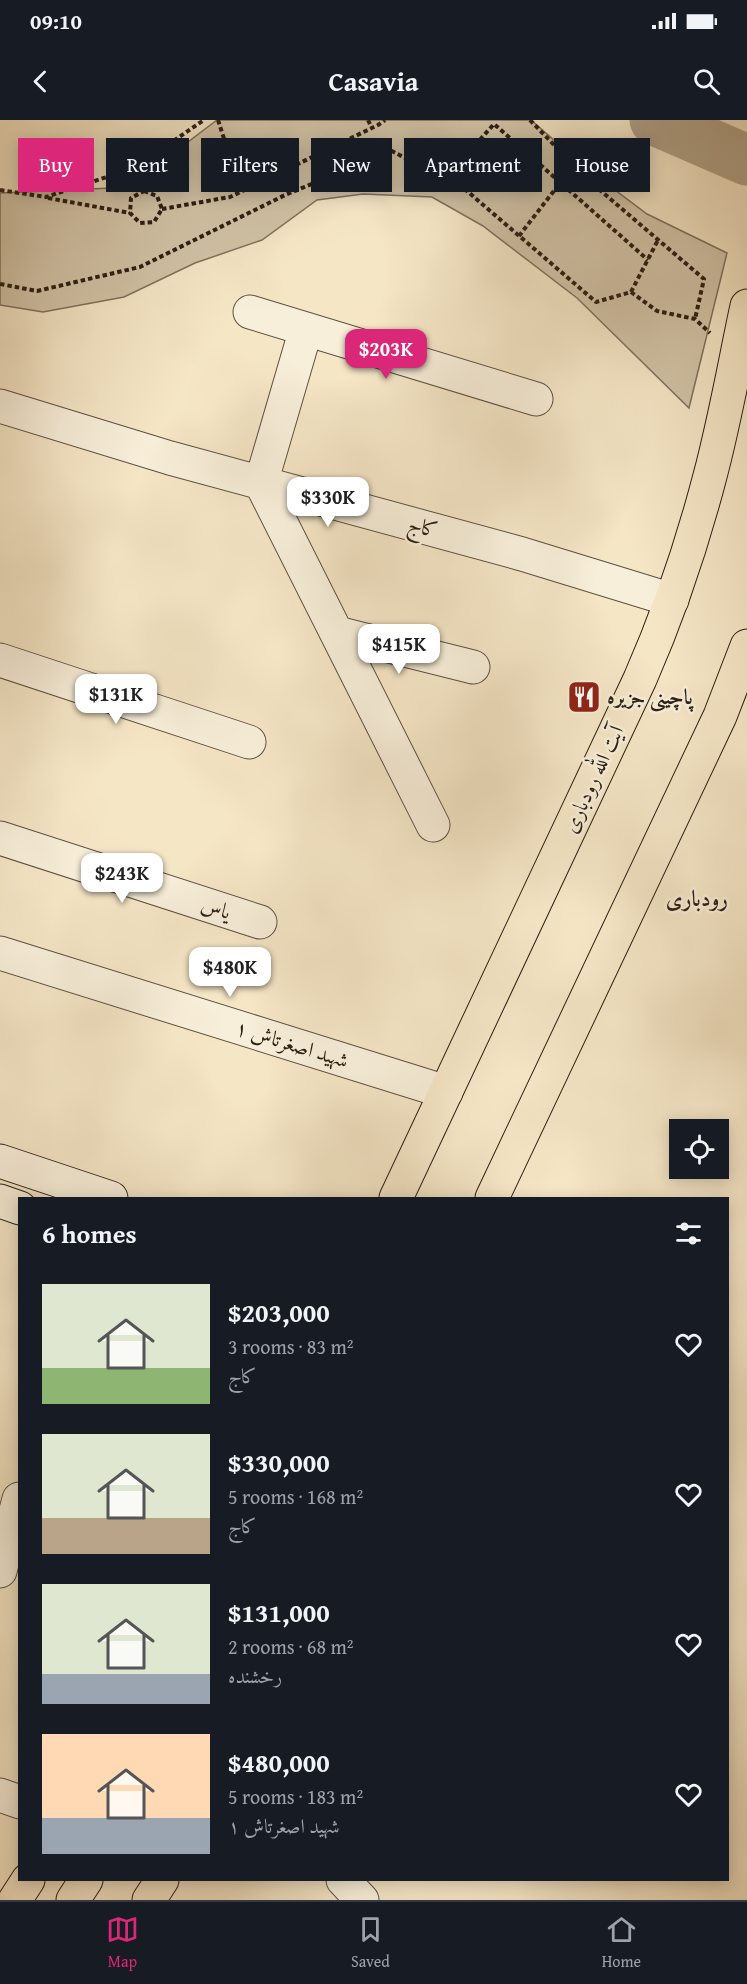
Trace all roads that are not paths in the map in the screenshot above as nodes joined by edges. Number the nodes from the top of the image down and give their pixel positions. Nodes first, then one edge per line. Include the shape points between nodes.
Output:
1 (747, 306) edge
2 (250, 312) dead end
3 (306, 329) junction
4 (536, 399) dead end
5 (0, 406) edge
6 (261, 483) junction
7 (672, 600) junction
8 (337, 633) junction
9 (747, 646) edge
10 (0, 660) edge
11 (473, 667) dead end
12 (249, 742) dead end
13 (433, 825) dead end
14 (0, 838) edge
15 (260, 922) dead end
16 (0, 953) edge
17 (446, 1092) junction
18 (0, 1161) edge
19 (108, 1197) edge
20 (396, 1197) edge
21 (492, 1197) edge
22 (0, 1201) edge
23 (18, 1207) edge
24 (0, 1492) edge
25 (18, 1499) edge
26 (18, 1503) edge
27 (0, 1571) edge
28 (0, 1795) edge
29 (18, 1801) edge
30 (27, 1881) edge
31 (85, 1881) edge
32 (161, 1881) edge
33 (344, 1881) edge
34 (15, 1900) edge
35 (73, 1900) edge
36 (149, 1900) edge
37 (362, 1900) edge

1 - 7 main road, آیت الله رودباری via 710,476
2 - 3 street
3 - 4 street
3 - 6 street
5 - 6 street, کاج
6 - 7 street, کاج via 522,554
6 - 8 street
7 - 17 main road, آیت الله رودباری via 640,679
8 - 11 street
8 - 13 street
9 - 21 main road via 720,716
10 - 12 street
14 - 15 street, یاس
16 - 17 street, شهید اصغرتاش ۱
17 - 20 main road, آیت الله رودباری
18 - 19 street
22 - 23 street
24 - 25 street
26 - 27 street
28 - 29 street
30 - 34 main road
31 - 35 main road
32 - 36 main road
33 - 37 street

